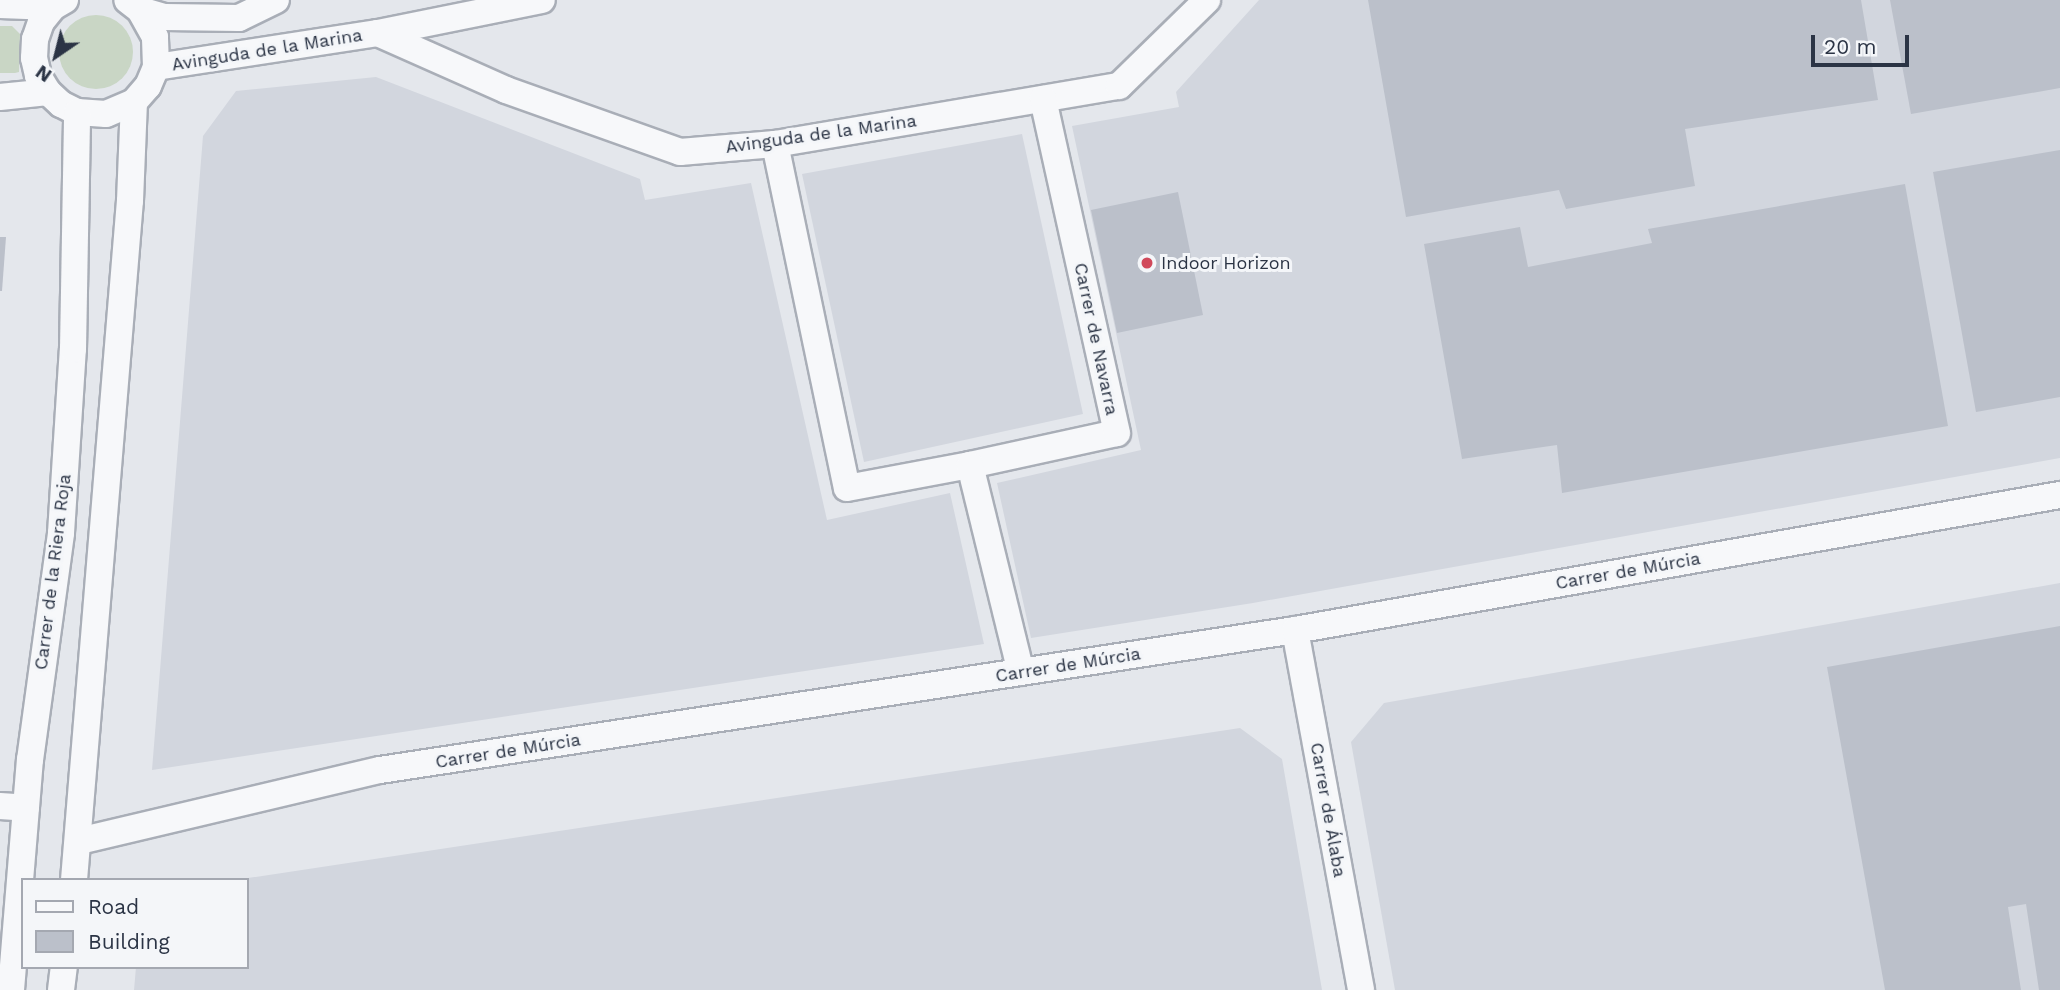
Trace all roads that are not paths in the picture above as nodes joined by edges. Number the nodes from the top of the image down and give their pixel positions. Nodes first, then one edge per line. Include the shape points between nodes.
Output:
1 (276, 0) edge
2 (542, 0) edge
3 (1206, 0) edge
4 (59, 4) edge
5 (0, 5) edge
6 (134, 5) edge
7 (378, 33) junction
8 (156, 67) junction
9 (48, 92) junction
10 (0, 97) edge
11 (1043, 99) junction
12 (134, 102) junction
13 (77, 112) junction
14 (775, 144) junction
15 (970, 466) junction
16 (2060, 495) edge
17 (1294, 630) junction
18 (1021, 672) junction
19 (0, 806) edge
20 (26, 808) junction
21 (79, 841) junction
22 (74, 878) edge
23 (64, 969) edge
24 (11, 990) edge
25 (61, 990) edge
26 (1361, 990) edge

1 - 6 street, Avinguda de la Marina via 239,18 165,17
2 - 7 street, Avinguda de la Marina
3 - 11 street, Avinguda de la Marina via 1119,86
4 - 5 street
4 - 9 street via 41,22 34,49 38,76
6 - 8 street via 155,37
7 - 8 street, Avinguda de la Marina
7 - 14 street, Avinguda de la Marina via 506,90 680,152
8 - 12 street
9 - 10 street
9 - 13 street
11 - 14 street, Avinguda de la Marina
11 - 15 street, Carrer de Navarra via 1117,433
12 - 13 street via 106,114
12 - 21 street
13 - 20 street, Carrer de la Riera Roja via 73,349 61,533
14 - 15 street, Carrer de Navarra via 847,488
15 - 18 street
16 - 17 street, Carrer de Múrcia
17 - 18 street, Carrer de Múrcia
17 - 26 street, Carrer de Álaba
18 - 21 street, Carrer de Múrcia via 380,771
19 - 20 street
20 - 24 street, Carrer de la Riera Roja
21 - 22 street
23 - 25 street

